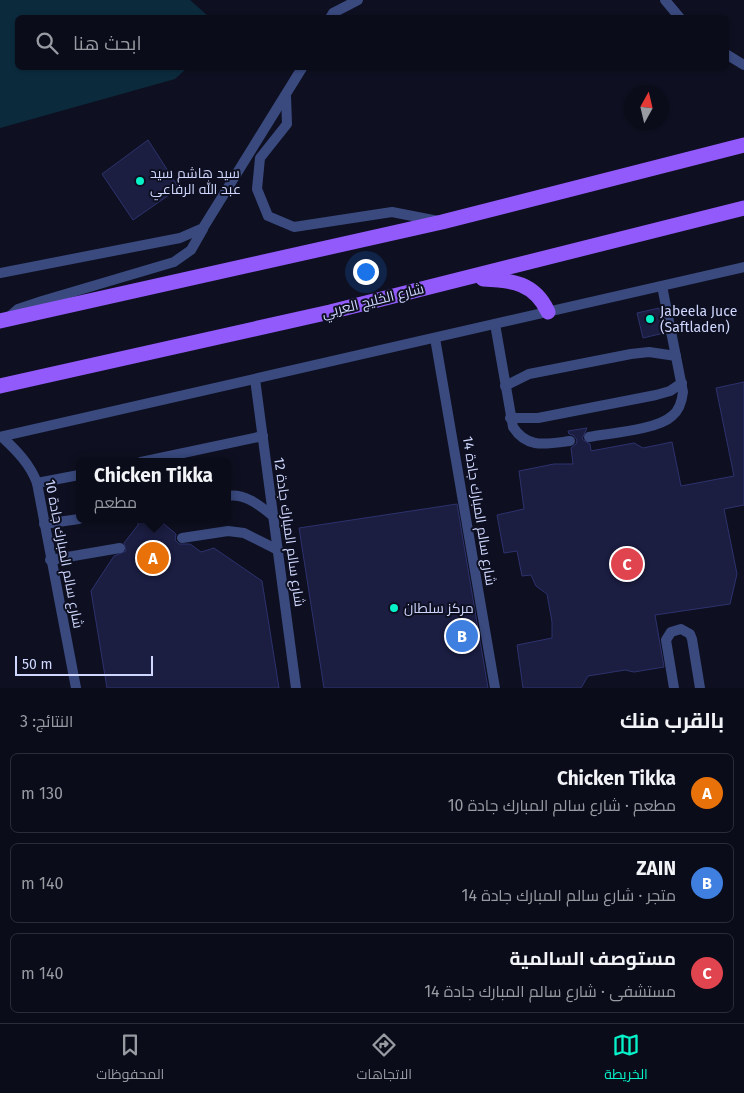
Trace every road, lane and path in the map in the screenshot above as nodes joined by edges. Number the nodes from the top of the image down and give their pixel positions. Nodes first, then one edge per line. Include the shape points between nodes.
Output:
1 (358, 0) edge
2 (666, 0) edge
3 (332, 15) edge
4 (678, 15) edge
5 (729, 56) edge
6 (744, 65) edge
7 (301, 70) edge
8 (286, 96) junction
9 (744, 145) edge
10 (744, 208) edge
11 (442, 222) junction
12 (204, 228) junction
13 (744, 267) edge
14 (0, 273) edge
15 (461, 279) junction
16 (662, 286) junction
17 (548, 312) junction
18 (2, 320) edge
19 (495, 324) junction
20 (436, 338) junction
21 (676, 356) junction
22 (255, 379) junction
23 (682, 383) junction
24 (0, 386) edge
25 (505, 386) junction
26 (510, 418) junction
27 (262, 436) junction
28 (1, 437) edge
29 (589, 437) dead end
30 (570, 440) dead end
31 (160, 458) edge
32 (76, 476) edge
33 (37, 484) junction
34 (231, 495) edge
35 (273, 516) junction
36 (76, 519) edge
37 (44, 524) junction
38 (182, 538) dead end
39 (120, 548) dead end
40 (278, 550) junction
41 (50, 560) junction
42 (76, 688) edge
43 (296, 688) edge
44 (495, 688) edge
45 (674, 688) edge
46 (700, 688) edge

1 - 3 street
2 - 4 street
5 - 6 street
7 - 8 street
8 - 11 street via 287,124 260,158 257,189 268,216 294,227 392,212
8 - 12 street
9 - 11 main road
10 - 15 main road, شارع الخليج العربي
11 - 18 main road
12 - 14 street via 187,236
12 - 18 street via 191,250 174,262 18,309
13 - 16 street
15 - 17 main road via 508,280 525,284 543,300
15 - 24 main road, شارع الخليج العربي via 330,312
16 - 17 street
16 - 21 street
17 - 19 street
19 - 20 street
19 - 25 street
20 - 22 street
20 - 44 street, شارع سالم المبارك جادة 14
21 - 23 street
21 - 25 street via 650,352 632,354 529,374
22 - 27 street, شارع سالم المبارك جادة 12
22 - 28 street
23 - 26 street via 656,395 538,418
23 - 29 street via 679,408 667,420
25 - 26 street
26 - 30 street via 513,427 526,441 544,445
27 - 31 street
27 - 35 street, شارع سالم المبارك جادة 12
28 - 33 street, شارع سالم المبارك جادة 10 via 18,451
32 - 33 street
33 - 37 street, شارع سالم المبارك جادة 10
34 - 35 street via 251,500
35 - 40 street, شارع سالم المبارك جادة 12
36 - 37 street
37 - 41 street, شارع سالم المبارك جادة 10
38 - 40 street via 228,531 244,533
39 - 41 street
40 - 43 street, شارع سالم المبارك جادة 12
41 - 42 street, شارع سالم المبارك جادة 10
45 - 46 street via 666,640 671,632 681,629 692,639

